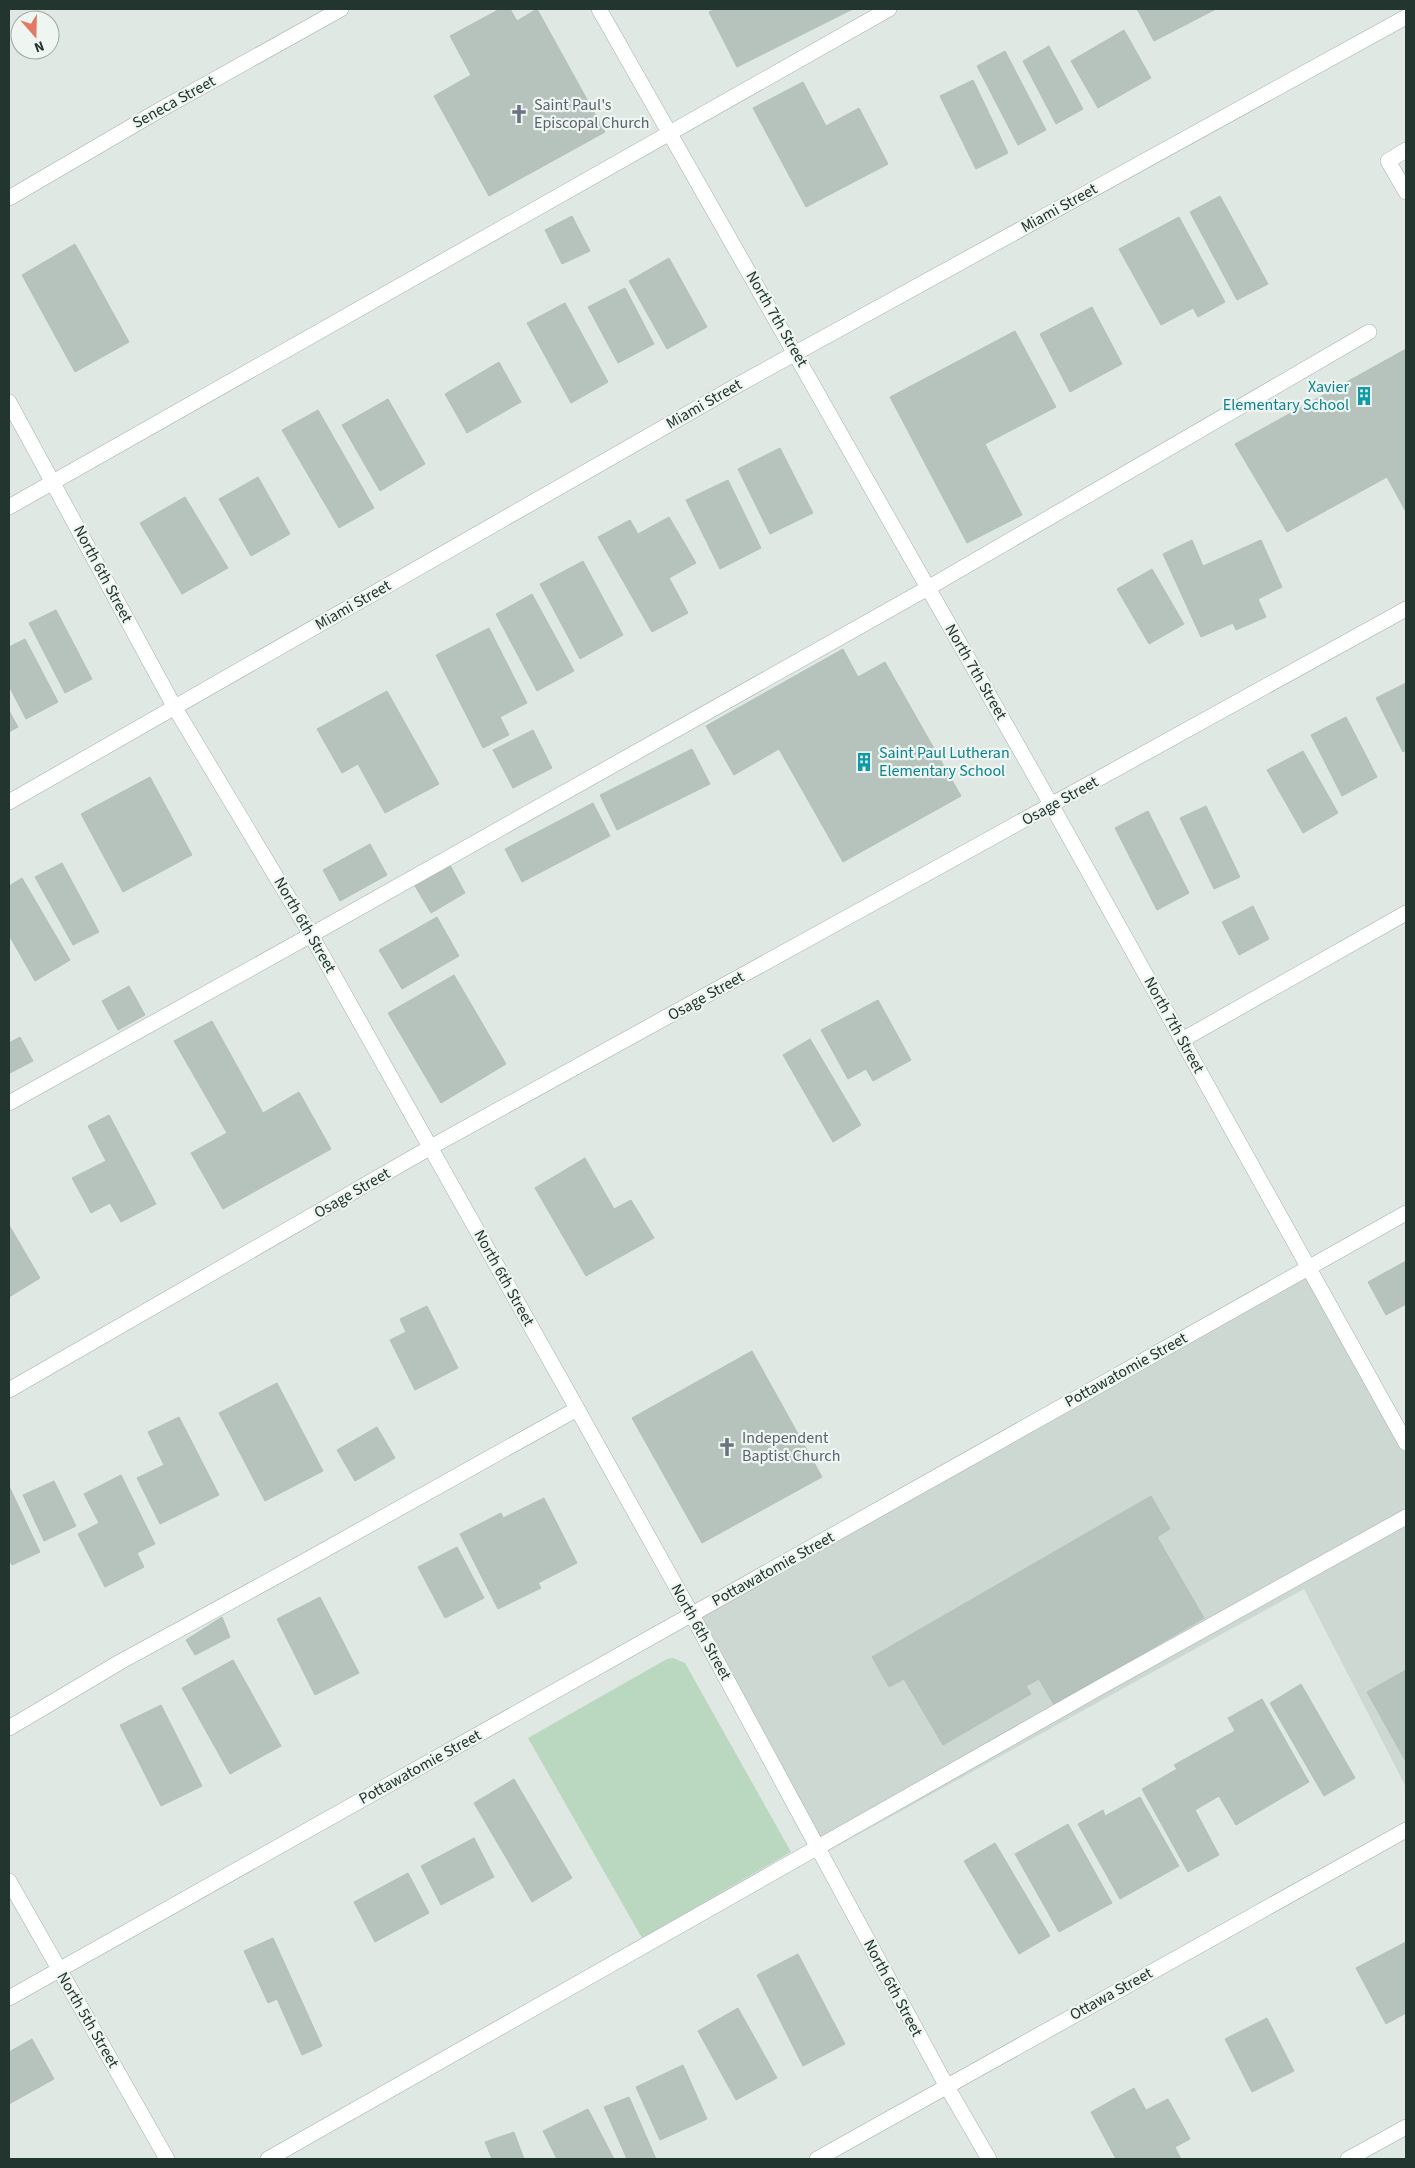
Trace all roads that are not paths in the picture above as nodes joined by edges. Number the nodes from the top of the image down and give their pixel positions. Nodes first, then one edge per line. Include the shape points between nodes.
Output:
1 (341, 9) edge
2 (599, 9) edge
3 (888, 9) edge
4 (1406, 17) edge
5 (669, 132) junction
6 (1406, 150) edge
7 (1406, 192) edge
8 (9, 198) edge
9 (1369, 332) dead end
10 (796, 353) junction
11 (9, 402) edge
12 (54, 482) junction
13 (9, 507) edge
14 (928, 588) junction
15 (1406, 609) edge
16 (175, 708) junction
17 (9, 802) edge
18 (1052, 806) junction
19 (1406, 913) edge
20 (311, 935) junction
21 (1182, 1040) junction
22 (9, 1103) edge
23 (431, 1147) junction
24 (1406, 1213) edge
25 (1308, 1268) junction
26 (9, 1390) edge
27 (577, 1409) junction
28 (1406, 1443) edge
29 (1406, 1517) edge
30 (692, 1615) junction
31 (9, 1728) edge
32 (1406, 1830) edge
33 (818, 1848) junction
34 (9, 1881) edge
35 (59, 1970) junction
36 (9, 1998) edge
37 (946, 2086) junction
38 (1406, 2127) edge
39 (167, 2159) edge
40 (268, 2159) edge
41 (817, 2159) edge
42 (989, 2159) edge
43 (1348, 2159) edge

1 - 8 street, Seneca Street
2 - 5 street, North 7th Street
3 - 5 street
4 - 10 street, Miami Street
5 - 10 street, North 7th Street
5 - 12 street
6 - 7 street via 1388,161
9 - 14 street
10 - 14 street, North 7th Street
10 - 16 street, Miami Street
11 - 12 street, North 6th Street
12 - 13 street
12 - 16 street, North 6th Street
14 - 18 street, North 7th Street
14 - 20 street
15 - 18 street, Osage Street
16 - 17 street, Miami Street
16 - 20 street, North 6th Street
18 - 21 street, North 7th Street
18 - 23 street, Osage Street
19 - 21 street
20 - 22 street
20 - 23 street, North 6th Street
21 - 25 street, North 7th Street
23 - 26 street, Osage Street
23 - 27 street, North 6th Street
24 - 25 street, Pottawatomie Street
25 - 28 street, North 7th Street
25 - 30 street, Pottawatomie Street
27 - 30 street, North 6th Street
27 - 31 street via 120,1662
29 - 33 street
30 - 33 street, North 6th Street
30 - 35 street, Pottawatomie Street
32 - 37 street, Ottawa Street
33 - 37 street, North 6th Street
33 - 40 street
34 - 35 street, North 5th Street
35 - 36 street, Pottawatomie Street
35 - 39 street, North 5th Street
37 - 41 street, Ottawa Street
37 - 42 street, North 6th Street
38 - 43 street

